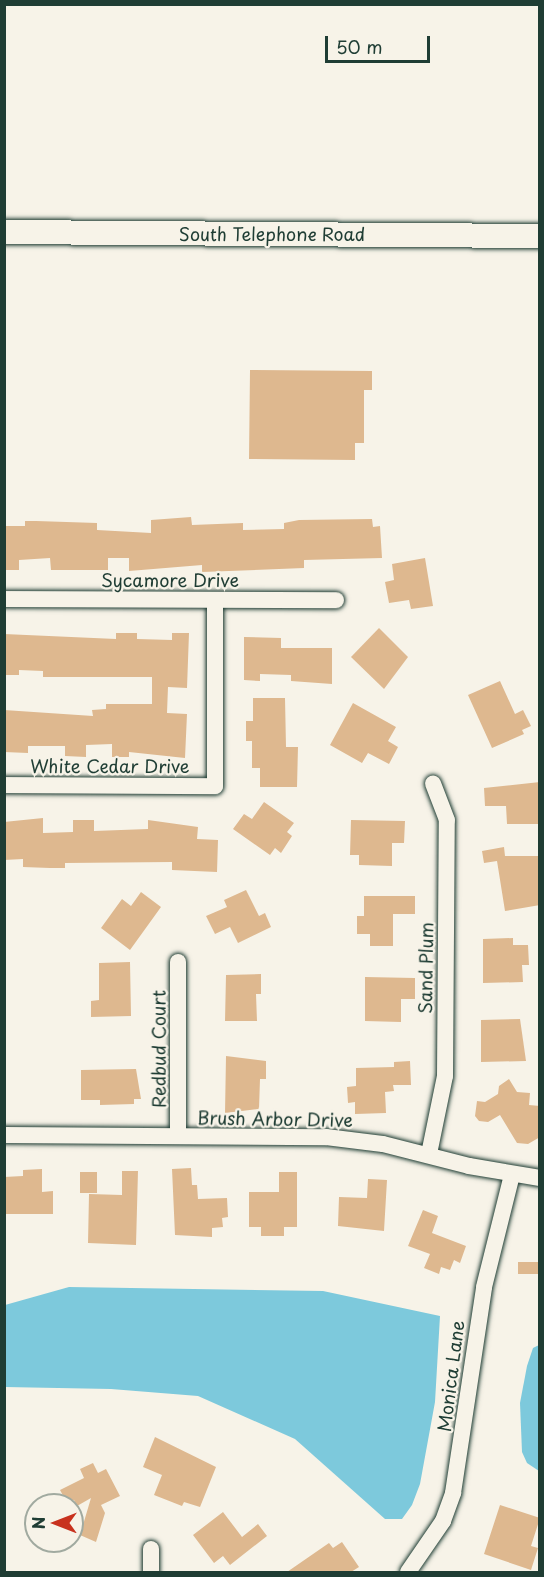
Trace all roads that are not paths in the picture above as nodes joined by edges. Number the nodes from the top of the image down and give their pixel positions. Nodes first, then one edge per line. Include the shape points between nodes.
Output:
1 (4, 232) edge
2 (540, 236) edge
3 (4, 599) edge
4 (215, 600) junction
5 (336, 600) dead end
6 (433, 784) dead end
7 (4, 785) edge
8 (178, 962) dead end
9 (4, 1135) edge
10 (178, 1136) junction
11 (429, 1154) junction
12 (512, 1175) junction
13 (540, 1178) edge
14 (151, 1549) dead end
15 (151, 1572) edge
16 (408, 1572) edge

1 - 2 main road, South Telephone Road
3 - 4 street, Sycamore Drive
4 - 5 street, Sycamore Drive
4 - 7 street, White Cedar Drive via 215,786
6 - 11 street, Sand Plum via 447,820 445,1076
8 - 10 street, Redbud Court
9 - 10 street, Brush Arbor Drive
10 - 11 street, Brush Arbor Drive via 326,1137
11 - 12 street, Brush Arbor Drive
12 - 13 street, Brush Arbor Drive
12 - 16 street, Monica Lane via 484,1287 453,1493 439,1528
14 - 15 street

